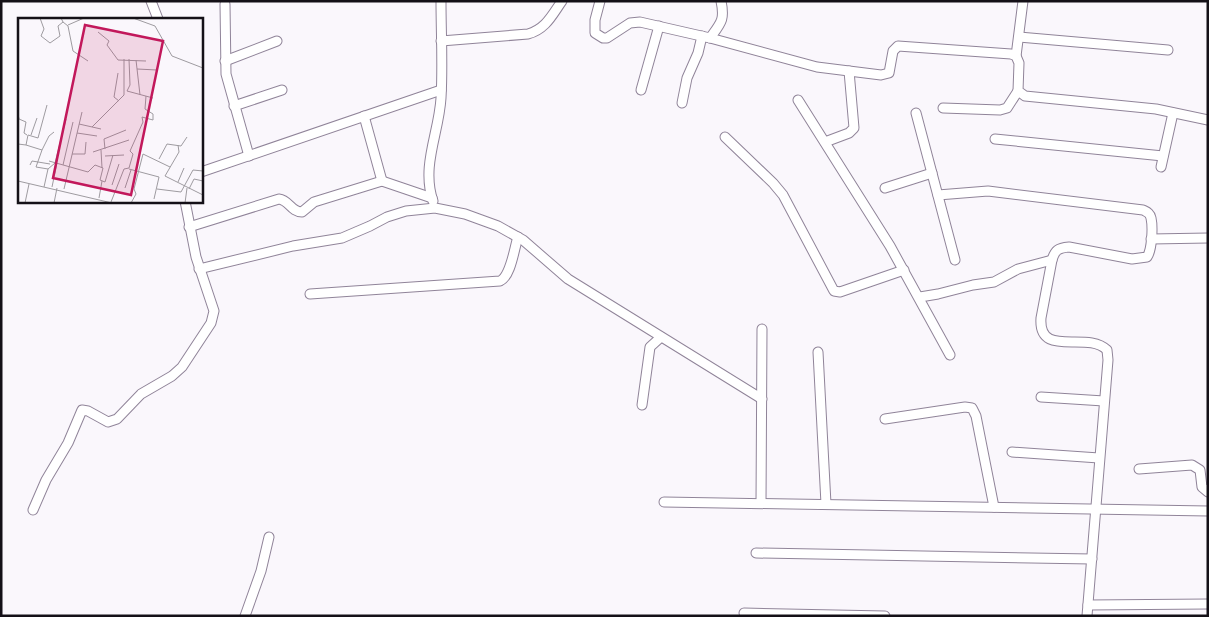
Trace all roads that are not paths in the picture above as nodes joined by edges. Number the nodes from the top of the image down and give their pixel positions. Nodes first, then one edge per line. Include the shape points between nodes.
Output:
1 (151, 1) edge
2 (441, 1) edge
3 (562, 1) edge
4 (600, 1) edge
5 (721, 1) edge
6 (1024, 1) edge
7 (225, 4) dead end
8 (158, 18) edge
9 (659, 26) junction
10 (706, 37) junction
11 (1019, 37) junction
12 (277, 41) dead end
13 (441, 41) junction
14 (1168, 50) dead end
15 (1016, 56) junction
16 (225, 61) junction
17 (849, 71) junction
18 (282, 90) dead end
19 (441, 90) junction
20 (641, 90) dead end
21 (1018, 91) junction
22 (798, 100) dead end
23 (682, 103) dead end
24 (234, 106) junction
25 (943, 108) dead end
26 (916, 113) dead end
27 (1173, 113) junction
28 (364, 116) junction
29 (1208, 120) edge
30 (725, 138) dead end
31 (995, 139) dead end
32 (825, 142) junction
33 (249, 156) junction
34 (1164, 156) junction
35 (1161, 167) dead end
36 (202, 172) edge
37 (932, 173) junction
38 (382, 181) junction
39 (885, 188) dead end
40 (938, 195) junction
41 (432, 198) junction
42 (185, 202) edge
43 (435, 208) junction
44 (189, 227) junction
45 (518, 237) junction
46 (1208, 238) edge
47 (1151, 239) junction
48 (954, 260) dead end
49 (1052, 260) junction
50 (199, 269) junction
51 (904, 270) junction
52 (310, 294) dead end
53 (920, 297) junction
54 (762, 330) dead end
55 (661, 336) junction
56 (818, 352) dead end
57 (950, 355) dead end
58 (1041, 398) dead end
59 (762, 400) junction
60 (1104, 401) junction
61 (642, 405) dead end
62 (885, 419) dead end
63 (1012, 452) dead end
64 (1100, 458) junction
65 (1140, 469) dead end
66 (1208, 492) edge
67 (664, 502) dead end
68 (761, 503) junction
69 (826, 504) junction
70 (994, 506) junction
71 (1095, 508) junction
72 (32, 510) dead end
73 (1208, 511) edge
74 (269, 537) dead end
75 (756, 553) dead end
76 (1092, 559) junction
77 (1208, 604) edge
78 (1088, 605) junction
79 (744, 613) dead end
80 (245, 616) edge
81 (885, 616) edge
82 (1087, 616) edge

1 - 8 street
2 - 13 street
3 - 13 street via 537,32
4 - 9 street via 594,26 598,37 607,38 634,22
5 - 10 street via 722,21
6 - 11 street
7 - 16 street
9 - 10 street
9 - 20 street
10 - 17 street via 817,67
10 - 23 street via 687,78
11 - 14 street
11 - 15 street
12 - 16 street
13 - 19 street
15 - 17 street via 898,46 894,47 889,73
15 - 21 street via 1019,63
16 - 24 street
17 - 32 street via 854,128
18 - 24 street
19 - 28 street
19 - 41 street via 428,174
21 - 25 street via 1007,108 1000,110
21 - 27 street via 1025,96
22 - 32 street
24 - 33 street
26 - 37 street
27 - 29 street
27 - 34 street
28 - 33 street
28 - 38 street
30 - 51 street via 783,195 834,291 840,292
31 - 34 street
32 - 51 street
33 - 36 street
34 - 35 street
37 - 39 street
37 - 40 street
38 - 41 street
38 - 44 street via 312,202 302,212 279,200
40 - 47 street via 988,191 1143,210 1151,218
40 - 48 street
41 - 43 street
42 - 44 street
43 - 45 street via 465,214
43 - 50 street via 396,213 342,238 293,246
44 - 50 street
45 - 52 street via 509,271 500,281
45 - 55 street via 568,279
46 - 47 street
47 - 49 street via 1150,253 1140,259 1069,247 1059,248
49 - 53 street via 1018,269 994,282
49 - 60 street via 1041,328 1048,339 1096,343 1107,350
50 - 72 street via 214,316 182,367 141,394 111,422 82,410
51 - 53 street
53 - 57 street
54 - 59 street
55 - 59 street
55 - 61 street via 650,346
56 - 69 street
58 - 60 street
59 - 68 street
60 - 64 street
62 - 70 street via 965,406 972,408
63 - 64 street
64 - 71 street
65 - 66 street via 1192,465 1200,470 1202,487
67 - 68 street
68 - 69 street
69 - 70 street
70 - 71 street
71 - 73 street
71 - 76 street
74 - 80 street
75 - 76 street
76 - 78 street
77 - 78 street
78 - 82 street
79 - 81 street

